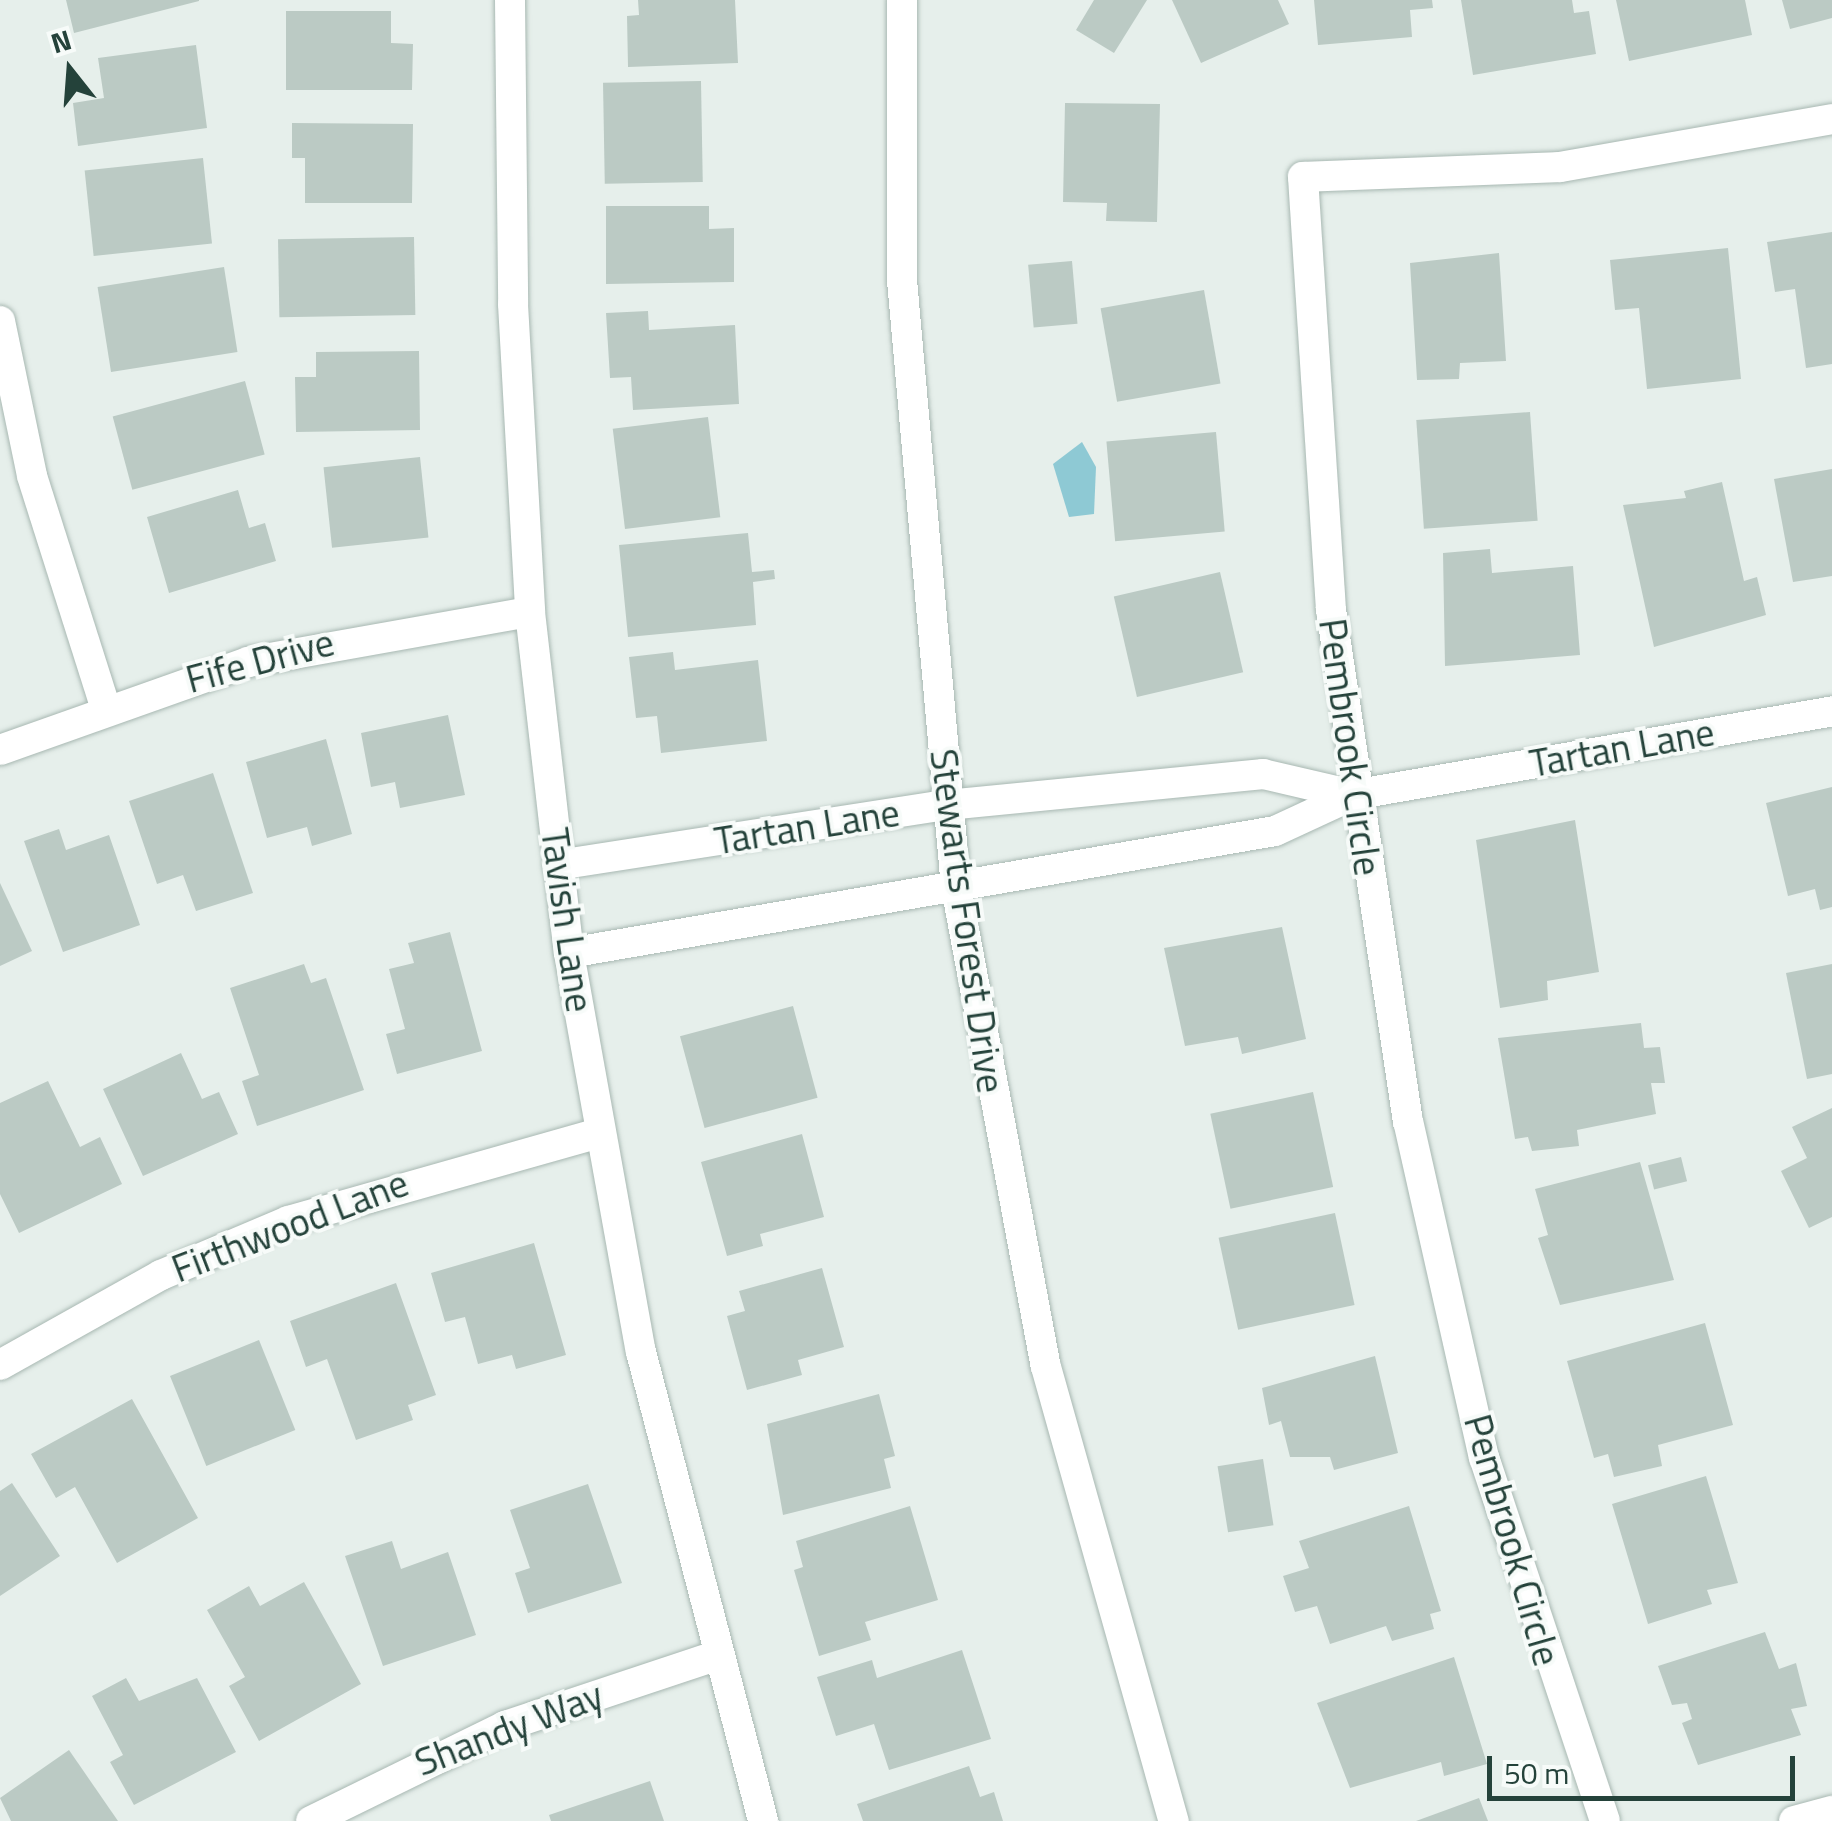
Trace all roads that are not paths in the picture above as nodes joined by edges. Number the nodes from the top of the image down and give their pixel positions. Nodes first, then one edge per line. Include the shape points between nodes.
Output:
1 (510, 0) edge
2 (902, 0) edge
3 (1832, 119) edge
4 (0, 321) edge
5 (530, 612) junction
6 (105, 706) junction
7 (1832, 711) edge
8 (0, 750) edge
9 (1353, 795) junction
10 (946, 805) junction
11 (558, 866) junction
12 (956, 887) junction
13 (569, 952) junction
14 (599, 1133) junction
15 (0, 1365) edge
16 (715, 1656) junction
17 (1832, 1811) edge
18 (311, 1821) edge
19 (764, 1821) edge
20 (1174, 1821) edge
21 (1604, 1821) edge
22 (1794, 1821) edge

1 - 5 street, Tavish Lane via 513,304
2 - 10 street, Stewarts Forest Drive via 902,280
3 - 9 street, Pembrook Circle via 1560,167 1303,177
4 - 6 street via 32,476
5 - 6 street, Fife Drive via 350,637
5 - 11 street, Tavish Lane
6 - 8 street, Fife Drive
7 - 9 street, Tartan Lane
9 - 10 street, Tartan Lane via 1263,774
9 - 12 street, Tartan Lane via 1275,831
9 - 21 street, Pembrook Circle via 1408,1122 1484,1458
10 - 11 street, Tartan Lane
10 - 12 street, Stewarts Forest Drive
11 - 13 street, Tavish Lane
12 - 13 street, Tartan Lane
12 - 20 street, Stewarts Forest Drive via 1046,1367
13 - 14 street, Tavish Lane
14 - 15 street, Firthwood Lane via 288,1221 161,1275
14 - 16 street, Tavish Lane
16 - 18 street, Shandy Way via 505,1726
16 - 19 street, Tavish Lane
17 - 22 street

